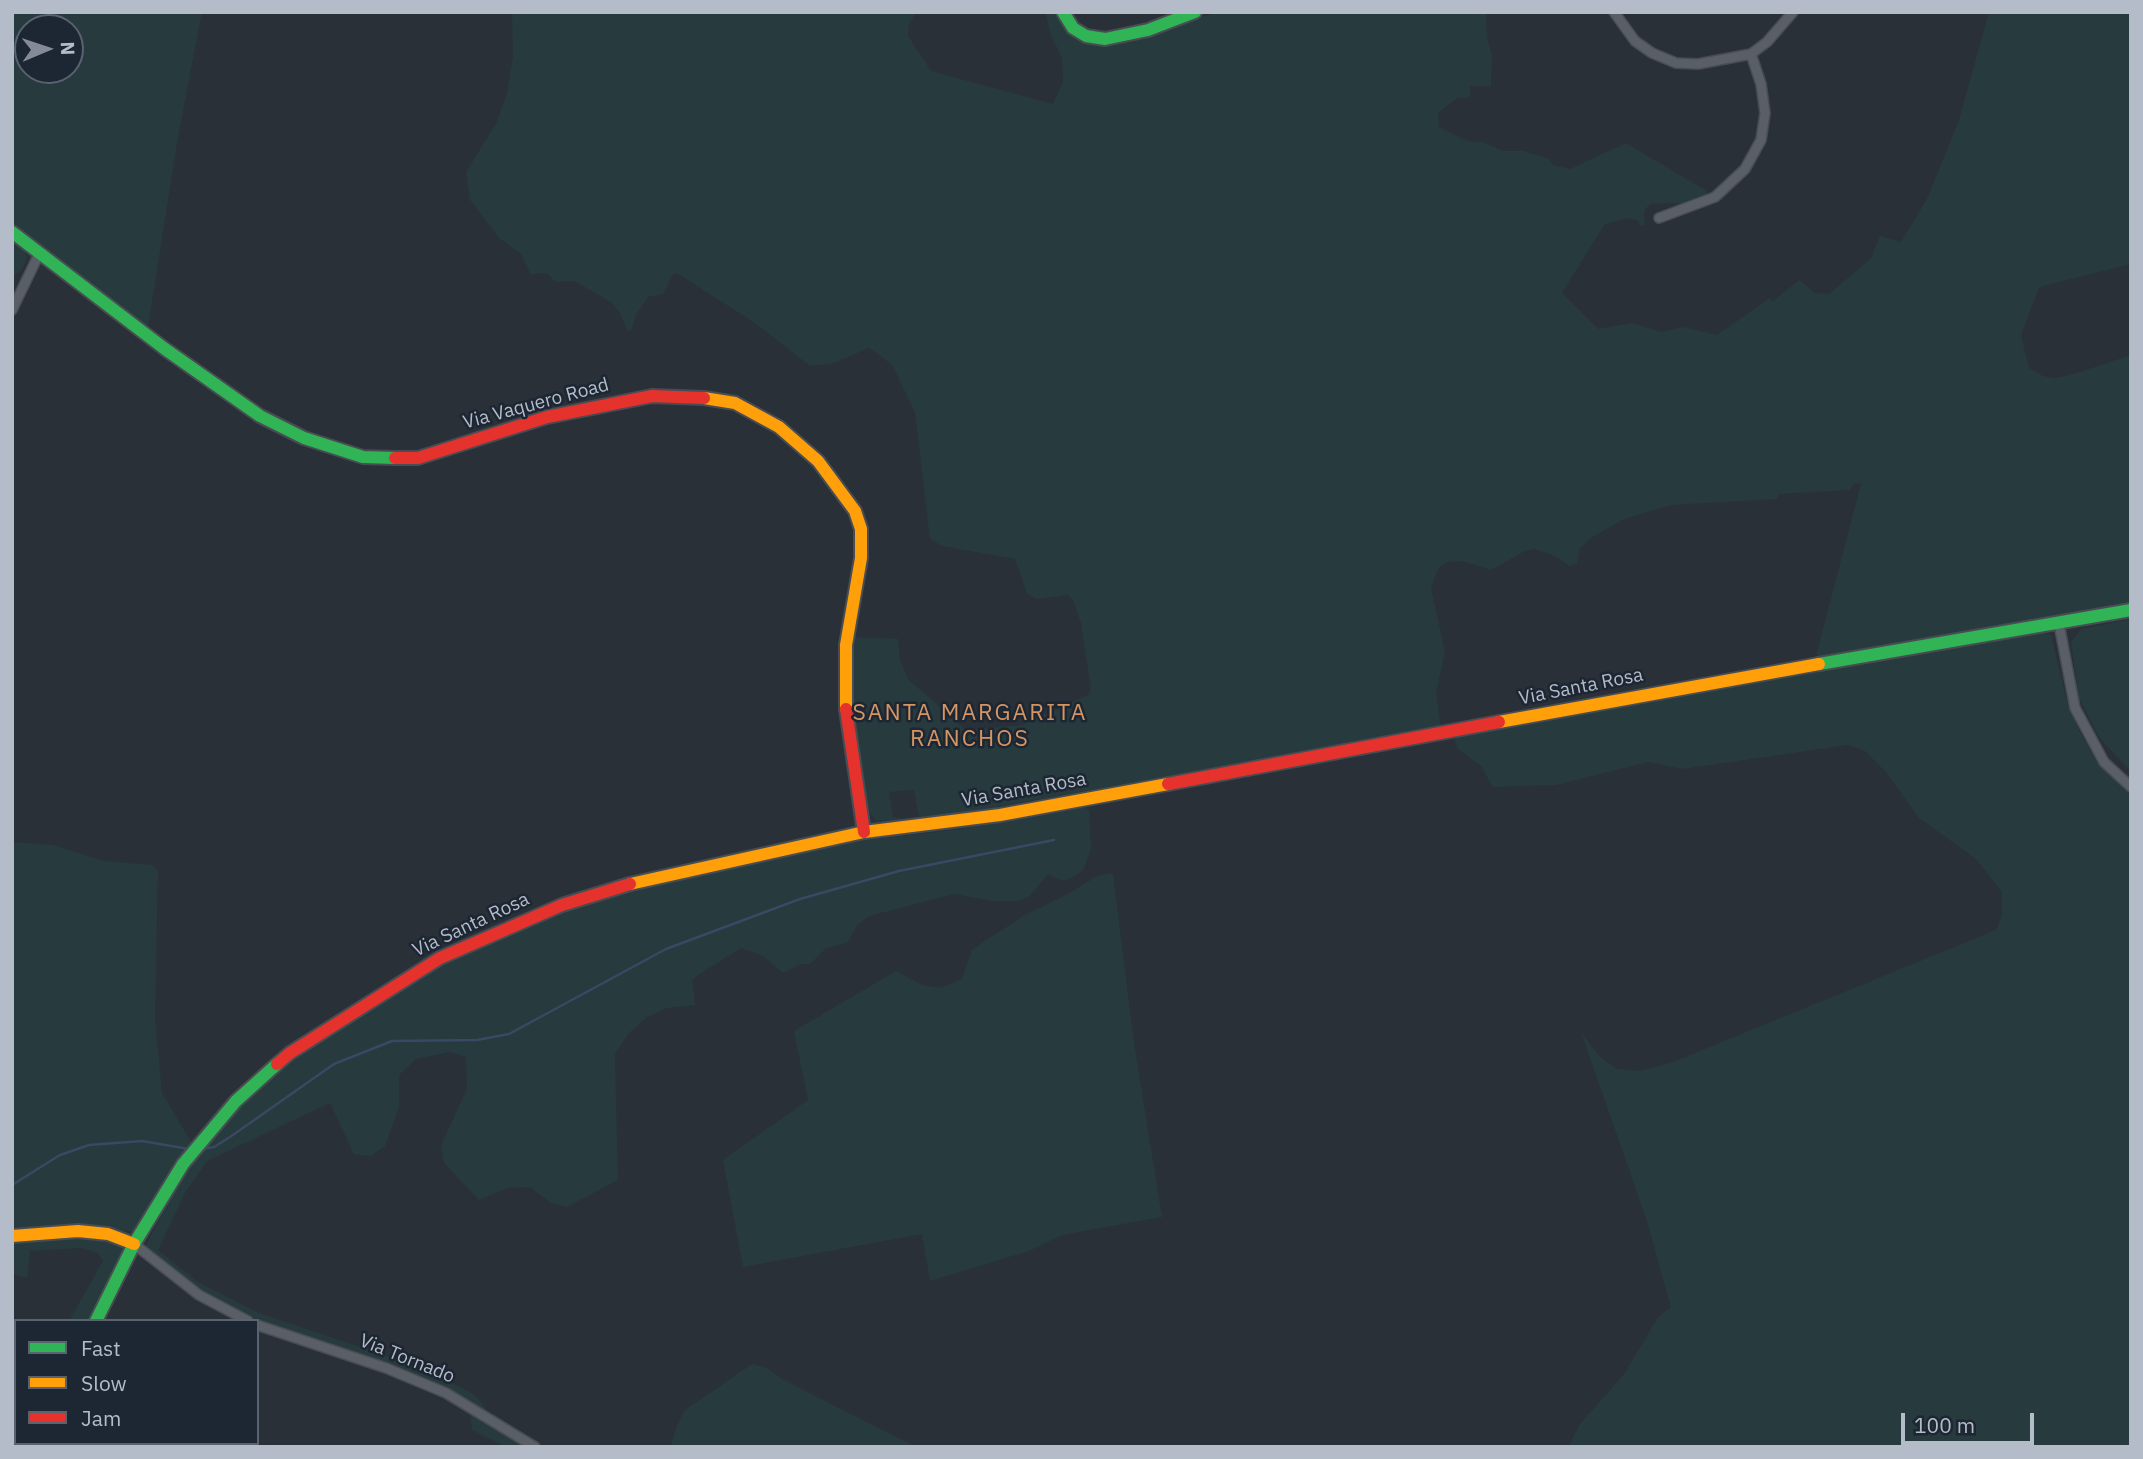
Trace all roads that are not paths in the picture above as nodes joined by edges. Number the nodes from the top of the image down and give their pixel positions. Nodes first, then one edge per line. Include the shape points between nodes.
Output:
1 (1063, 12) edge
2 (1195, 12) edge
3 (1614, 12) edge
4 (1793, 12) edge
5 (1751, 54) junction
6 (1659, 218) dead end
7 (12, 232) edge
8 (40, 252) junction
9 (12, 310) edge
10 (2131, 610) edge
11 (2059, 624) junction
12 (2131, 787) edge
13 (864, 832) junction
14 (12, 1236) edge
15 (134, 1244) junction
16 (97, 1319) edge
17 (244, 1319) edge
18 (259, 1326) edge
19 (535, 1447) edge

1 - 2 street via 1073,28 1095,38 1117,38
3 - 5 street via 1635,41 1676,63 1698,65
4 - 5 street
5 - 6 street via 1765,113 1760,139 1745,169 1715,197
7 - 8 street, Via Vaquero Road
8 - 9 street
8 - 13 street, Via Vaquero Road via 260,416 303,438 363,457 418,458 547,417 652,396 683,395 735,403 779,427 818,461 855,511 861,529 844,678
10 - 11 street, Via Santa Rosa
11 - 12 street via 2075,708 2104,762
11 - 13 street, Via Santa Rosa via 1694,685 1000,815
13 - 15 street, Via Santa Rosa via 627,885 529,918 440,958 290,1053 236,1101 183,1164
14 - 15 street via 78,1231 108,1234
15 - 16 street, Via Santa Rosa
15 - 17 street via 199,1295
18 - 19 street, Via Tornado via 446,1393

